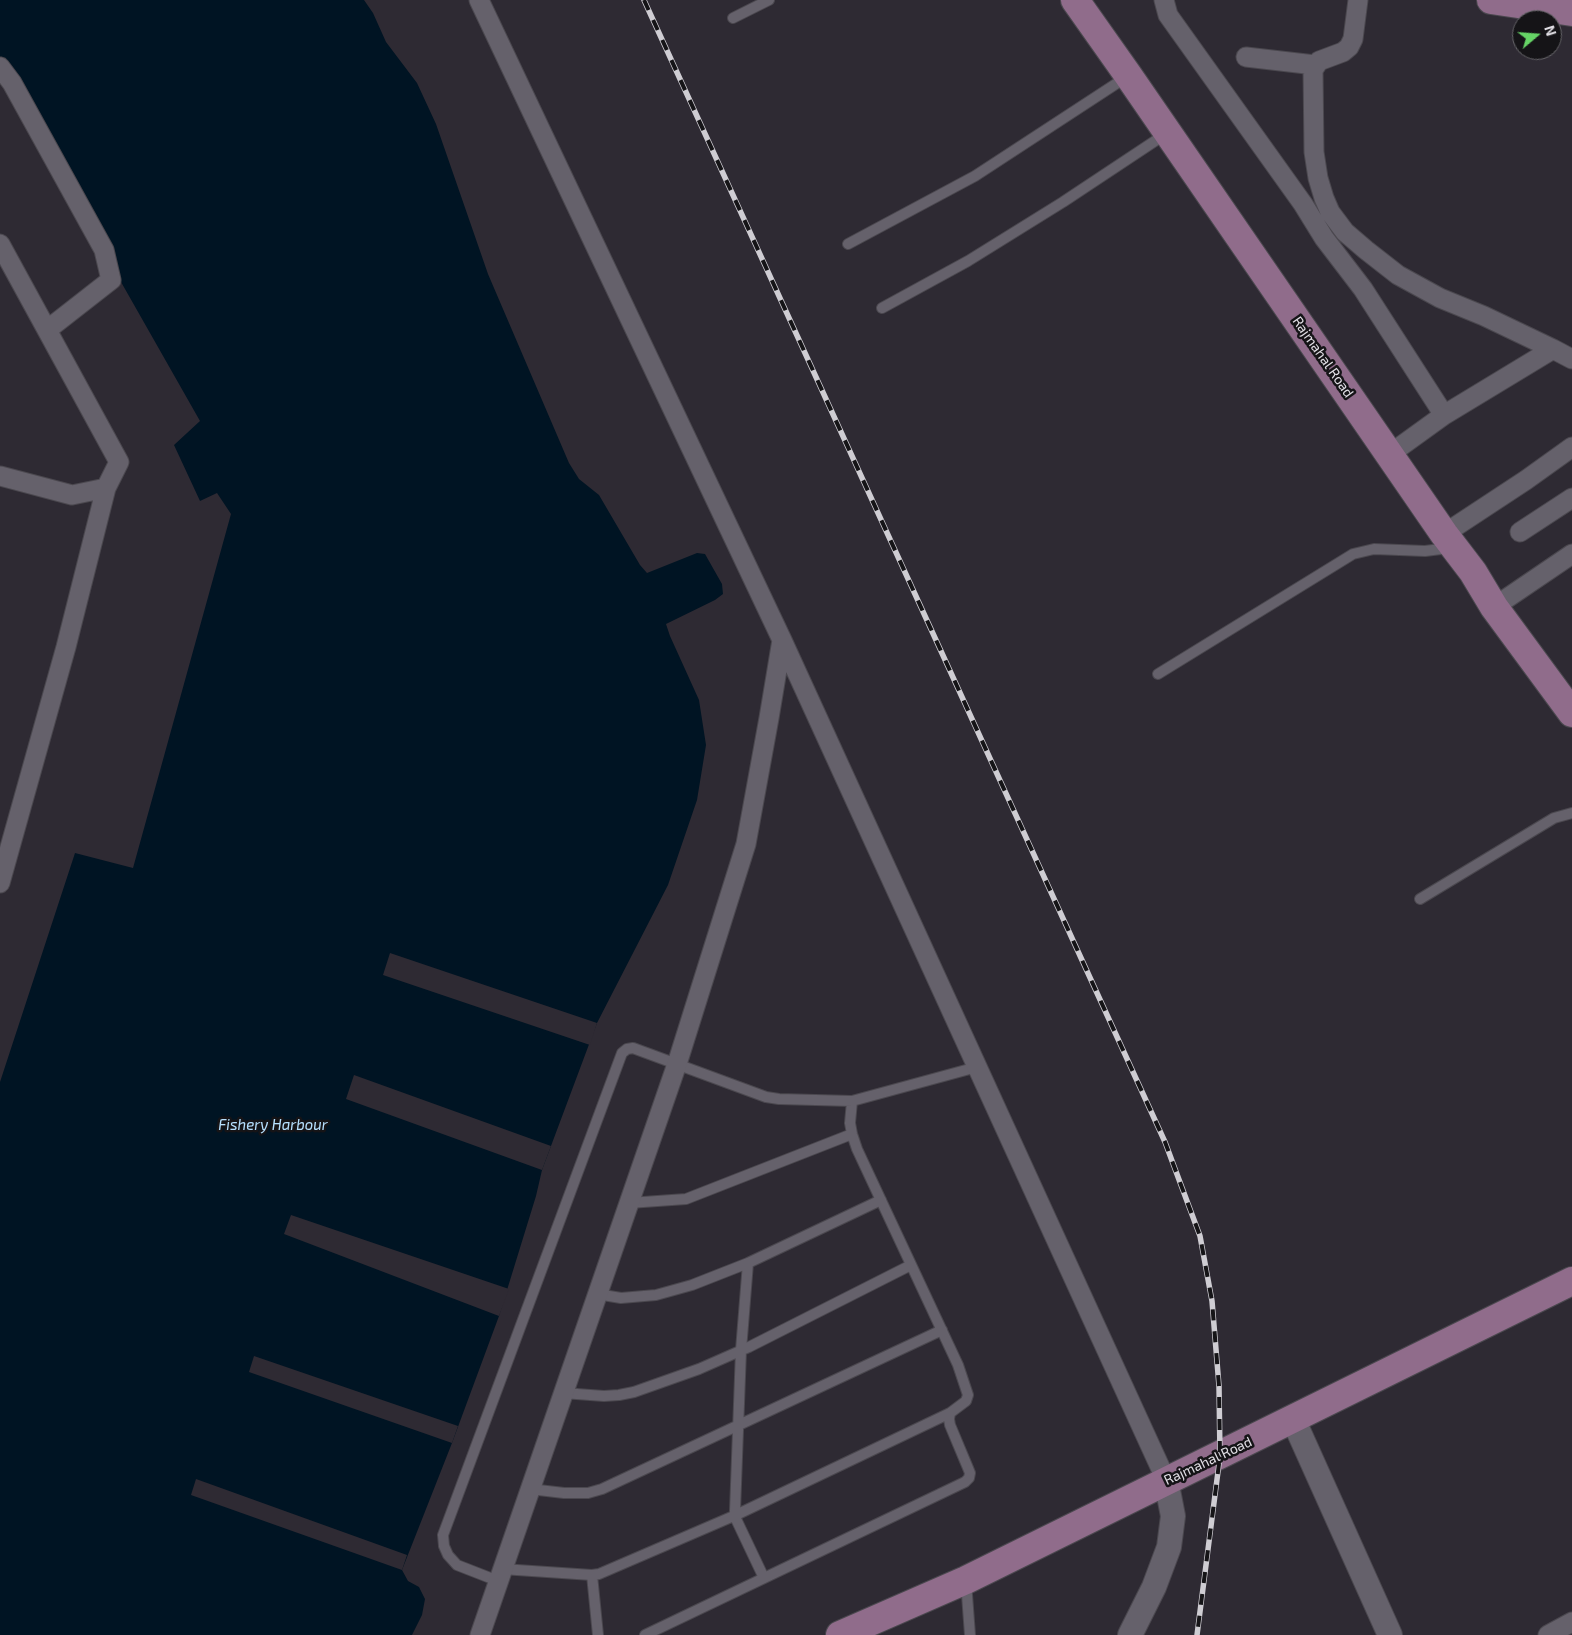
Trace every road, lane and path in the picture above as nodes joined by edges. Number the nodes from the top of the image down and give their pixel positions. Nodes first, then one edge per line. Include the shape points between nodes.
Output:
1 (479, 0) edge
2 (769, 0) edge
3 (1074, 0) edge
4 (1164, 0) edge
5 (1358, 0) edge
6 (1491, 0) edge
7 (1538, 3) edge
8 (1572, 12) edge
9 (733, 18) dead end
10 (1246, 57) dead end
11 (1315, 65) junction
12 (0, 67) edge
13 (1128, 75) junction
14 (1168, 133) junction
15 (0, 244) edge
16 (848, 244) dead end
17 (882, 308) dead end
18 (47, 330) junction
19 (1553, 349) junction
20 (1572, 359) edge
21 (1444, 415) junction
22 (1572, 447) edge
23 (1390, 454) junction
24 (0, 476) edge
25 (106, 488) junction
26 (1572, 498) edge
27 (1520, 532) dead end
28 (1448, 539) junction
29 (1572, 554) edge
30 (1494, 607) junction
31 (782, 640) junction
32 (1158, 674) dead end
33 (1572, 713) edge
34 (1572, 813) edge
35 (0, 883) edge
36 (1420, 899) dead end
37 (677, 1064) junction
38 (977, 1067) junction
39 (852, 1101) junction
40 (852, 1134) junction
41 (881, 1200) junction
42 (629, 1203) junction
43 (748, 1263) junction
44 (911, 1265) junction
45 (1572, 1281) edge
46 (598, 1294) junction
47 (942, 1330) junction
48 (740, 1350) junction
49 (564, 1393) junction
50 (950, 1413) junction
51 (1293, 1419) junction
52 (738, 1426) junction
53 (1166, 1480) junction
54 (530, 1489) junction
55 (736, 1515) junction
56 (500, 1575) junction
57 (592, 1575) junction
58 (764, 1578) junction
59 (966, 1580) junction
60 (1572, 1622) edge
61 (480, 1635) edge
62 (598, 1635) edge
63 (645, 1635) edge
64 (840, 1635) edge
65 (970, 1635) edge
66 (1130, 1635) edge
67 (1390, 1635) edge
68 (1548, 1635) edge

1 - 31 street
2 - 9 lane
3 - 13 main road, Rajmahal Road
4 - 21 street via 1168,15 1363,289
5 - 11 street via 1353,40 1349,47
6 - 7 main road
7 - 8 main road
10 - 11 street
11 - 19 street via 1312,83 1318,178 1330,212 1345,232 1398,275 1440,298
12 - 18 street via 12,83 104,250 111,280
13 - 14 main road, Rajmahal Road
13 - 16 lane via 975,176
14 - 17 lane via 968,261
14 - 23 main road, Rajmahal Road
15 - 18 street
18 - 25 street via 118,462
19 - 20 street
19 - 21 street
21 - 23 street
22 - 28 street
23 - 28 main road, Rajmahal Road
24 - 25 street via 72,495
25 - 35 street via 66,647
26 - 27 street
28 - 30 main road, Rajmahal Road
28 - 32 lane via 1441,550 1374,549 1353,554
29 - 30 street
30 - 33 main road, Rajmahal Road
31 - 37 street via 746,844
31 - 38 street
34 - 36 lane via 1554,818
37 - 39 lane via 766,1097
37 - 42 street
37 - 56 lane via 633,1048 622,1053 443,1535 448,1555 457,1565
38 - 39 lane
38 - 53 street
39 - 40 lane
40 - 41 lane
40 - 42 lane via 686,1199
41 - 43 lane
41 - 44 lane
42 - 46 street
43 - 46 lane via 717,1277 656,1295 621,1298
43 - 48 lane
44 - 47 lane
44 - 48 lane
45 - 51 main road, Rajmahal Road
46 - 49 street
47 - 50 lane via 968,1395 966,1401
47 - 52 lane
48 - 49 lane via 699,1369 634,1392 604,1396
48 - 52 lane
49 - 54 street
50 - 55 lane
50 - 58 lane via 950,1425 970,1473 965,1482
51 - 53 main road, Rajmahal Road
51 - 67 street
52 - 54 lane via 588,1493
52 - 55 lane
53 - 59 main road, Rajmahal Road
53 - 66 street via 1173,1516 1169,1547
54 - 56 street
55 - 57 lane
55 - 58 lane
56 - 57 lane
56 - 61 street
57 - 62 lane
58 - 63 lane
59 - 64 main road, Rajmahal Road
59 - 65 lane
60 - 68 street

